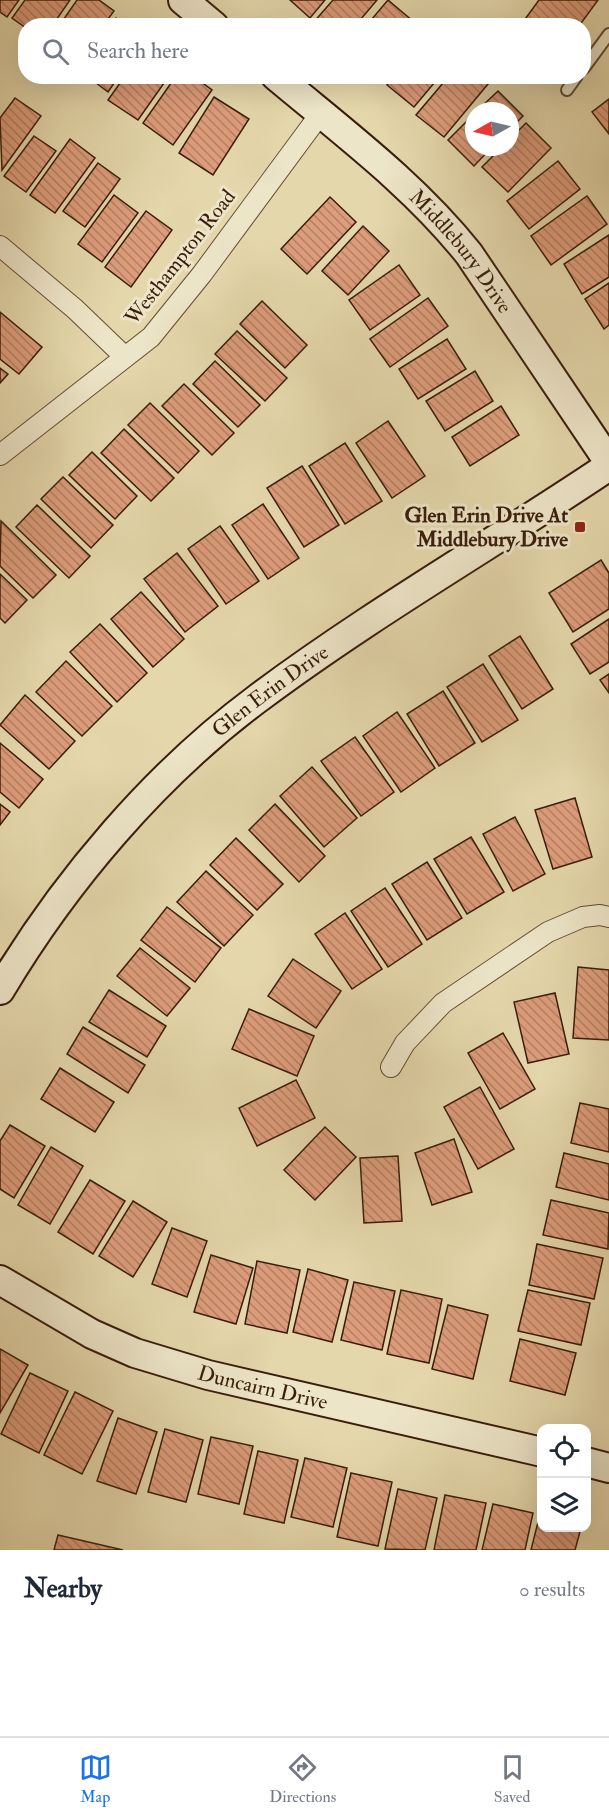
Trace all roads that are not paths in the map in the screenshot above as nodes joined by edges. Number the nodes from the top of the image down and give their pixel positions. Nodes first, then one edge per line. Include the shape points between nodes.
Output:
1 (183, 0) edge
2 (204, 18) edge
3 (609, 34) edge
4 (591, 58) edge
5 (286, 84) edge
6 (571, 84) edge
7 (567, 90) dead end
8 (321, 113) junction
9 (0, 246) edge
10 (125, 357) junction
11 (0, 455) edge
12 (609, 462) edge
13 (609, 466) edge
14 (609, 917) edge
15 (0, 990) edge
16 (391, 1067) dead end
17 (0, 1280) edge
18 (537, 1451) edge
19 (591, 1463) edge
20 (609, 1467) edge

1 - 2 street
3 - 4 lane
5 - 8 street, Middlebury Drive
6 - 7 lane
8 - 10 street, Westhampton Road via 172,312 151,337
8 - 12 street, Middlebury Drive via 405,183 444,223
9 - 10 street
10 - 11 street, Westhampton Road
13 - 15 street, Glen Erin Drive via 315,658 203,743 111,838 19,958
14 - 16 street via 583,917 548,932 443,1003 405,1043
17 - 18 street, Duncairn Drive via 92,1334 135,1353 208,1375
19 - 20 street

